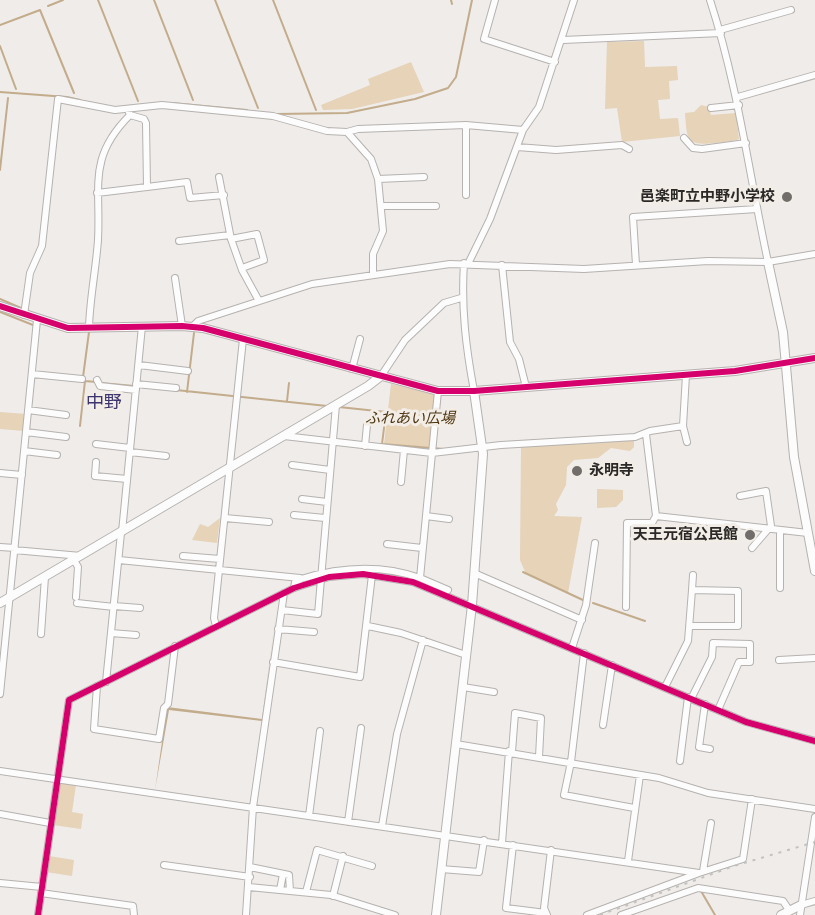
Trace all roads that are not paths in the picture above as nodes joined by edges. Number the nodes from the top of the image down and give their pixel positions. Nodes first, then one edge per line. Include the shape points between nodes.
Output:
1 (495, 0) edge
2 (574, 0) edge
3 (710, 0) edge
4 (791, 10) dead end
5 (720, 32) junction
6 (563, 40) junction
7 (555, 62) junction
8 (815, 75) edge
9 (738, 97) junction
10 (739, 105) junction
11 (711, 108) dead end
12 (129, 113) junction
13 (466, 125) junction
14 (523, 130) junction
15 (346, 132) junction
16 (684, 138) dead end
17 (746, 143) junction
18 (517, 147) junction
19 (629, 149) dead end
20 (219, 177) dead end
21 (424, 177) dead end
22 (378, 179) junction
23 (147, 187) junction
24 (98, 193) junction
25 (224, 195) junction
26 (466, 195) dead end
27 (381, 206) junction
28 (436, 206) dead end
29 (757, 209) junction
30 (231, 237) junction
31 (179, 241) dead end
32 (815, 254) edge
33 (768, 262) junction
34 (466, 263) junction
35 (502, 265) junction
36 (636, 265) junction
37 (242, 268) junction
38 (373, 275) junction
39 (175, 278) dead end
40 (461, 298) junction
41 (259, 301) junction
42 (0, 306) edge
43 (24, 315) junction
44 (38, 320) junction
45 (142, 326) junction
46 (182, 326) junction
47 (89, 327) junction
48 (192, 327) junction
49 (243, 339) junction
50 (360, 339) dead end
51 (815, 358) edge
52 (787, 363) junction
53 (138, 365) junction
54 (352, 369) junction
55 (188, 371) dead end
56 (32, 374) junction
57 (686, 375) junction
58 (381, 376) junction
59 (82, 379) dead end
60 (97, 380) dead end
61 (136, 387) junction
62 (526, 387) junction
63 (176, 388) dead end
64 (438, 391) junction
65 (474, 391) junction
66 (336, 405) junction
67 (28, 410) junction
68 (66, 415) dead end
69 (367, 425) dead end
70 (684, 426) junction
71 (26, 432) junction
72 (646, 434) junction
73 (284, 436) junction
74 (66, 437) dead end
75 (333, 442) junction
76 (687, 442) dead end
77 (96, 444) dead end
78 (365, 446) junction
79 (484, 448) junction
80 (130, 450) junction
81 (404, 450) junction
82 (24, 451) junction
83 (432, 453) junction
84 (57, 455) dead end
85 (166, 456) dead end
86 (96, 462) dead end
87 (292, 465) dead end
88 (230, 468) junction
89 (330, 470) junction
90 (0, 473) edge
91 (22, 476) junction
92 (127, 479) junction
93 (401, 482) dead end
94 (740, 496) dead end
95 (302, 499) dead end
96 (327, 502) junction
97 (294, 515) dead end
98 (426, 516) junction
99 (656, 516) junction
100 (225, 518) junction
101 (325, 518) junction
102 (449, 519) dead end
103 (269, 522) dead end
104 (771, 529) junction
105 (780, 531) junction
106 (122, 532) junction
107 (808, 533) junction
108 (595, 543) dead end
109 (387, 544) dead end
110 (0, 547) edge
111 (422, 548) junction
112 (752, 548) dead end
113 (14, 549) junction
114 (813, 552) edge
115 (183, 556) dead end
116 (78, 558) junction
117 (220, 559) junction
118 (119, 560) junction
119 (219, 570) junction
120 (815, 571) edge
121 (474, 573) junction
122 (372, 574) junction
123 (693, 575) dead end
124 (320, 576) junction
125 (45, 577) junction
126 (420, 578) junction
127 (301, 579) junction
128 (294, 588) junction
129 (780, 588) dead end
130 (448, 590) dead end
131 (692, 590) junction
132 (284, 593) junction
133 (9, 598) junction
134 (0, 603) edge
135 (471, 605) junction
136 (114, 606) junction
137 (140, 608) dead end
138 (626, 608) dead end
139 (282, 610) junction
140 (582, 620) junction
141 (216, 626) junction
142 (368, 626) junction
143 (690, 626) junction
144 (278, 629) junction
145 (314, 632) dead end
146 (111, 633) junction
147 (41, 634) dead end
148 (136, 635) dead end
149 (423, 640) junction
150 (176, 646) junction
151 (572, 648) junction
152 (584, 653) junction
153 (466, 655) junction
154 (815, 658) edge
155 (779, 660) dead end
156 (273, 662) junction
157 (612, 665) junction
158 (106, 682) junction
159 (97, 686) junction
160 (463, 687) junction
161 (665, 687) junction
162 (494, 692) dead end
163 (0, 694) edge
164 (689, 698) junction
165 (705, 704) junction
166 (718, 710) junction
167 (603, 725) dead end
168 (361, 728) dead end
169 (320, 731) dead end
170 (815, 741) edge
171 (456, 744) junction
172 (710, 749) dead end
173 (510, 752) junction
174 (539, 757) junction
175 (680, 761) dead end
176 (571, 762) junction
177 (0, 771) edge
178 (640, 775) junction
179 (56, 779) junction
180 (752, 799) junction
181 (252, 807) junction
182 (634, 808) junction
183 (815, 809) edge
184 (0, 814) edge
185 (309, 816) junction
186 (815, 817) edge
187 (348, 822) junction
188 (50, 823) junction
189 (711, 823) dead end
190 (382, 826) junction
191 (446, 835) junction
192 (484, 840) junction
193 (502, 843) junction
194 (513, 845) junction
195 (551, 850) junction
196 (343, 856) junction
197 (628, 861) junction
198 (164, 865) dead end
199 (250, 867) junction
200 (372, 867) dead end
201 (441, 869) junction
202 (701, 872) junction
203 (283, 874) junction
204 (250, 877) junction
205 (0, 883) edge
206 (249, 887) junction
207 (41, 890) junction
208 (280, 890) junction
209 (290, 891) junction
210 (306, 892) junction
211 (333, 896) junction
212 (815, 901) edge
213 (785, 912) edge
214 (801, 912) edge
215 (547, 914) edge
216 (38, 915) edge
217 (134, 915) edge
218 (246, 915) edge
219 (395, 915) edge
220 (436, 915) edge
221 (587, 915) edge
222 (621, 915) edge

1 - 7 street via 484,39
2 - 6 street
3 - 5 street
4 - 5 street
5 - 6 street
5 - 9 street
6 - 7 street
7 - 14 street via 539,107
8 - 9 street
9 - 10 street
10 - 11 street
10 - 17 street
12 - 15 street via 162,105 200,108 273,116 327,131
12 - 23 street via 146,123
12 - 24 street via 109,137 100,166
12 - 43 street via 58,99 42,246 30,273
13 - 14 street
13 - 15 street
13 - 26 street
14 - 18 street
15 - 22 street via 371,159
16 - 17 street via 693,148 702,149
17 - 29 street
18 - 19 street via 556,150 622,145
18 - 34 street via 490,219
20 - 25 street
21 - 22 street
22 - 27 street
23 - 24 street
23 - 25 street via 187,182 190,198
24 - 47 street via 98,243
25 - 30 street
27 - 28 street
27 - 38 street via 383,231 373,254
29 - 33 street
29 - 36 street via 633,217
30 - 31 street
30 - 37 street
30 - 37 street via 257,234 264,260
32 - 33 street
33 - 36 street
33 - 52 street
34 - 35 street
34 - 38 street
34 - 40 street
35 - 36 street
35 - 62 street via 510,342
37 - 41 street
38 - 41 street via 312,284
39 - 46 street
40 - 58 street via 444,303 405,340
40 - 65 street
41 - 48 street via 198,321
42 - 43 street
43 - 44 street
44 - 47 street via 62,327
44 - 56 street
45 - 46 street
45 - 47 street
45 - 53 street
46 - 48 street
48 - 49 street
49 - 54 street
49 - 88 street
50 - 54 street
51 - 52 street
52 - 57 street
52 - 107 street via 794,457
53 - 55 street
53 - 61 street
54 - 58 street
56 - 59 street
56 - 67 street
57 - 62 street
57 - 70 street
58 - 64 street
58 - 66 street
60 - 61 street via 100,386
61 - 63 street
61 - 80 street
62 - 65 street
64 - 65 street
64 - 83 street
65 - 79 street
66 - 73 street
66 - 75 street
67 - 68 street
67 - 71 street
69 - 78 street
70 - 72 street
70 - 76 street
71 - 74 street
71 - 82 street
72 - 79 street
72 - 99 street
73 - 75 street
73 - 88 street
75 - 78 street
75 - 89 street
77 - 80 street
78 - 81 street
79 - 83 street
79 - 121 street
80 - 85 street
80 - 92 street
81 - 83 street
81 - 93 street
82 - 84 street
82 - 91 street
83 - 98 street
86 - 92 street via 95,476
87 - 89 street
88 - 100 street
88 - 106 street
89 - 96 street
90 - 91 street
91 - 113 street
92 - 106 street
94 - 104 street via 766,491
95 - 96 street
96 - 101 street
97 - 101 street
98 - 102 street
98 - 111 street
99 - 104 street
99 - 138 street via 652,523 627,523
100 - 103 street
100 - 117 street
101 - 124 street
104 - 105 street
104 - 112 street
105 - 107 street
105 - 129 street
106 - 116 street
106 - 118 street
107 - 114 street
108 - 140 street
109 - 111 street
110 - 113 street
111 - 126 street
113 - 116 street
113 - 133 street
114 - 120 street
115 - 117 street
116 - 125 street
116 - 136 street via 77,600
117 - 119 street
118 - 119 street
118 - 136 street
119 - 127 street
119 - 141 street
121 - 135 street
121 - 140 street
122 - 124 street
122 - 135 street via 413,582
122 - 142 street
123 - 131 street
124 - 126 street via 346,568 373,568
124 - 127 street
124 - 128 street
124 - 139 street via 318,614
125 - 133 street
125 - 147 street
126 - 130 street
127 - 128 street
128 - 132 street
131 - 143 street
131 - 143 street via 738,591 738,626
132 - 139 street
132 - 141 street
133 - 134 street
133 - 163 street
135 - 151 street
135 - 153 street
136 - 137 street
136 - 146 street
139 - 144 street
140 - 151 street
141 - 150 street
142 - 149 street
142 - 156 street via 360,677
143 - 161 street via 688,641
144 - 145 street
144 - 156 street
146 - 148 street
146 - 158 street
149 - 153 street
149 - 190 street via 397,734
150 - 158 street
150 - 159 street via 159,739 94,729
151 - 152 street
152 - 157 street
152 - 176 street
153 - 160 street
154 - 155 street
156 - 181 street
157 - 161 street
157 - 167 street
158 - 159 street
159 - 179 street via 69,700
160 - 162 street
160 - 171 street
161 - 164 street
164 - 165 street
164 - 166 street via 712,657 713,643 750,644 750,662 739,662
164 - 175 street
165 - 166 street
165 - 172 street via 699,747
166 - 170 street via 774,732
168 - 187 street
169 - 185 street
171 - 173 street
171 - 191 street
173 - 174 street
173 - 174 street via 515,713 541,718
173 - 193 street
174 - 176 street
176 - 178 street
176 - 182 street via 564,795
177 - 179 street
178 - 180 street via 708,793
178 - 182 street
179 - 181 street
179 - 188 street
180 - 183 street
180 - 202 street via 743,859
181 - 185 street
181 - 199 street
182 - 197 street
184 - 188 street
185 - 187 street
186 - 214 street
187 - 190 street
188 - 207 street
189 - 202 street
190 - 191 street
191 - 192 street
191 - 201 street
192 - 193 street
192 - 201 street via 479,872
193 - 194 street
194 - 195 street
194 - 215 street via 506,908
195 - 197 street
195 - 215 street via 544,908
196 - 200 street
196 - 210 street via 317,850
196 - 211 street
197 - 202 street
198 - 204 street
199 - 203 street
199 - 204 street
201 - 220 street
202 - 221 street
203 - 208 street
203 - 209 street via 291,877
204 - 206 street
205 - 207 street
206 - 208 street
206 - 218 street
207 - 216 street
207 - 217 street via 133,906
208 - 209 street
209 - 210 street
210 - 211 street
211 - 219 street
212 - 214 street
213 - 214 street
213 - 222 street via 783,901 698,888

